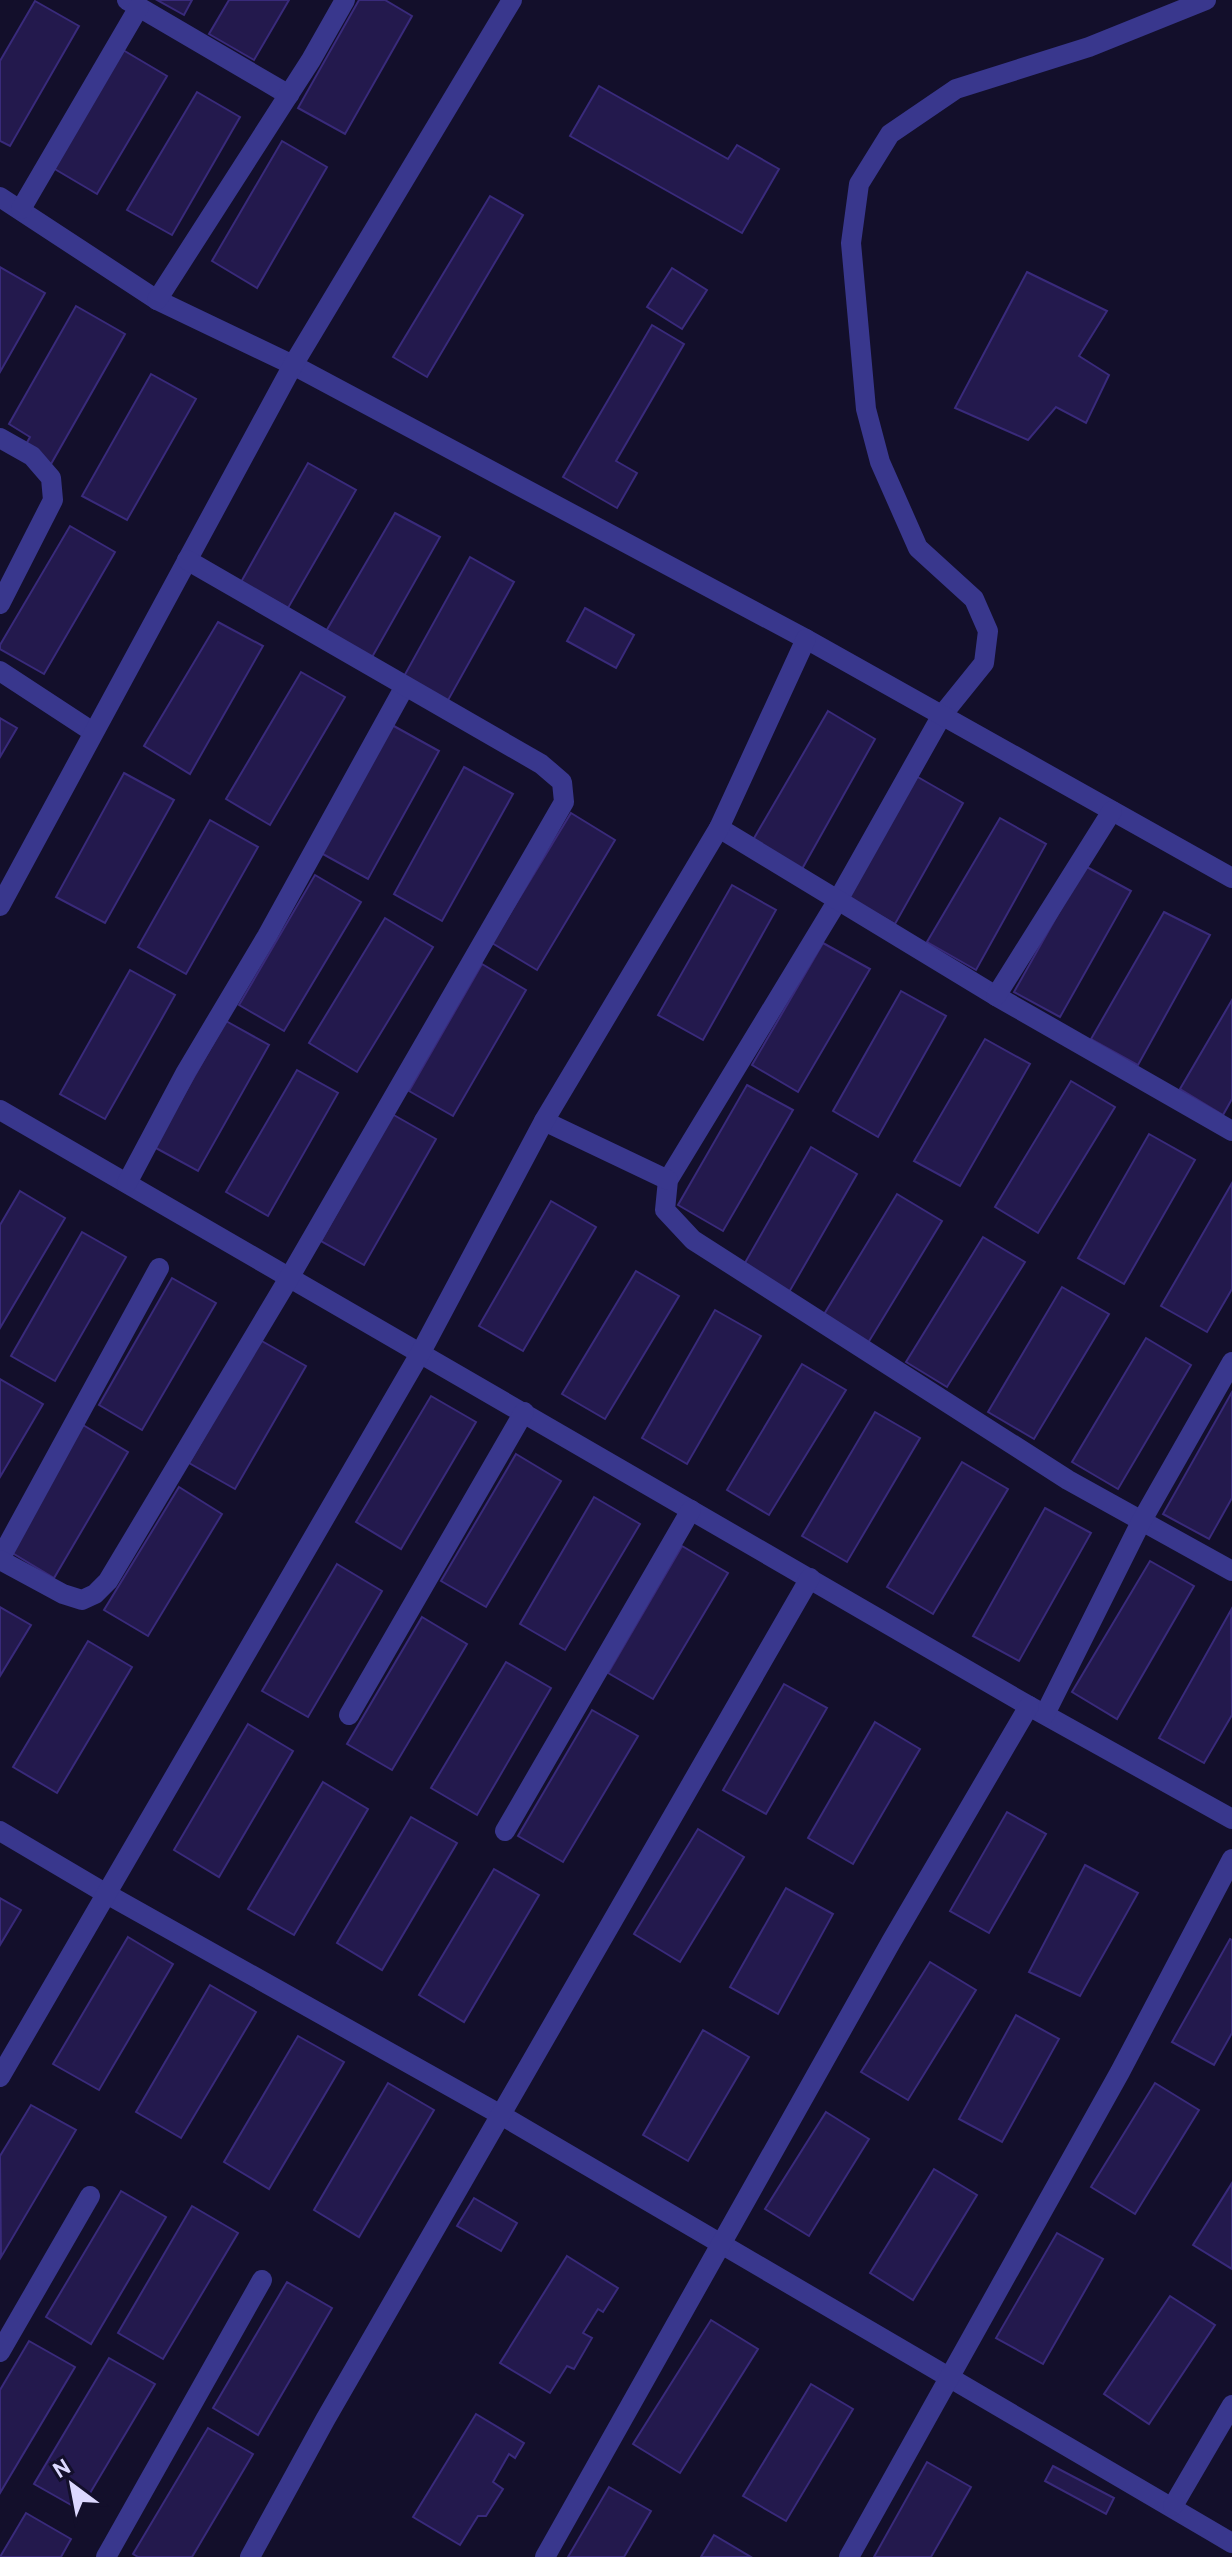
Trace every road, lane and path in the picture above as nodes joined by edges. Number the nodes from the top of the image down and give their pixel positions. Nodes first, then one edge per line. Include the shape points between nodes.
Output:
1 (345, 0) edge
2 (512, 0) edge
3 (1206, 0) edge
4 (133, 4) edge
5 (289, 95) junction
6 (0, 197) edge
7 (21, 209) junction
8 (157, 300) junction
9 (293, 365) junction
10 (0, 438) edge
11 (187, 560) junction
12 (0, 604) edge
13 (806, 639) junction
14 (0, 671) edge
15 (405, 686) junction
16 (942, 715) junction
17 (93, 732) junction
18 (1112, 811) junction
19 (719, 828) junction
20 (1232, 878) edge
21 (838, 900) junction
22 (0, 906) edge
23 (996, 996) junction
24 (0, 1110) edge
25 (544, 1121) junction
26 (1232, 1131) edge
27 (668, 1180) junction
28 (127, 1183) junction
29 (159, 1268) dead end
30 (289, 1278) junction
31 (421, 1352) junction
32 (1232, 1362) edge
33 (524, 1412) junction
34 (691, 1510) junction
35 (1141, 1522) junction
36 (0, 1560) edge
37 (1232, 1571) edge
38 (810, 1578) junction
39 (1037, 1710) junction
40 (349, 1715) dead end
41 (1232, 1819) edge
42 (0, 1831) edge
43 (505, 1831) dead end
44 (1232, 1859) edge
45 (105, 1893) junction
46 (0, 2077) edge
47 (501, 2115) junction
48 (90, 2196) dead end
49 (720, 2245) junction
50 (262, 2280) dead end
51 (0, 2352) edge
52 (950, 2378) junction
53 (1232, 2405) edge
54 (1173, 2506) junction
55 (1232, 2543) edge
56 (106, 2557) edge
57 (250, 2557) edge
58 (545, 2557) edge
59 (849, 2557) edge

1 - 5 lane
2 - 9 lane
3 - 16 lane via 1089,47 956,89 890,134 859,184 852,257 866,409 880,462 918,548 974,599 988,631 984,663
4 - 5 lane
4 - 7 lane
5 - 8 lane
6 - 7 lane
7 - 8 lane
8 - 9 lane
9 - 11 lane
9 - 13 lane
10 - 12 lane via 32,456 51,478 53,500
11 - 15 lane
11 - 17 lane
13 - 16 lane
13 - 19 lane
14 - 17 lane
15 - 28 lane
15 - 30 lane via 541,764 562,782 564,802
16 - 18 lane
16 - 21 lane
17 - 22 lane
18 - 20 lane
18 - 23 lane
19 - 21 lane
19 - 25 lane
21 - 23 lane
21 - 27 lane
23 - 26 lane
24 - 28 lane
25 - 27 lane
25 - 31 lane
27 - 35 lane via 665,1210 693,1240
28 - 30 lane
29 - 36 lane
30 - 31 lane
30 - 36 lane via 108,1581 95,1594 82,1600 63,1594
31 - 33 lane
31 - 45 lane
32 - 35 lane
33 - 34 lane
33 - 40 lane
34 - 38 lane
34 - 43 lane
35 - 37 lane
35 - 39 lane
38 - 39 lane
38 - 47 lane
39 - 41 lane
39 - 49 lane
42 - 45 lane
44 - 52 lane
45 - 46 lane
45 - 47 lane
47 - 49 lane
47 - 57 lane
48 - 51 lane
49 - 52 lane
49 - 58 lane
50 - 56 lane
52 - 54 lane
52 - 59 lane
53 - 54 lane
54 - 55 lane

